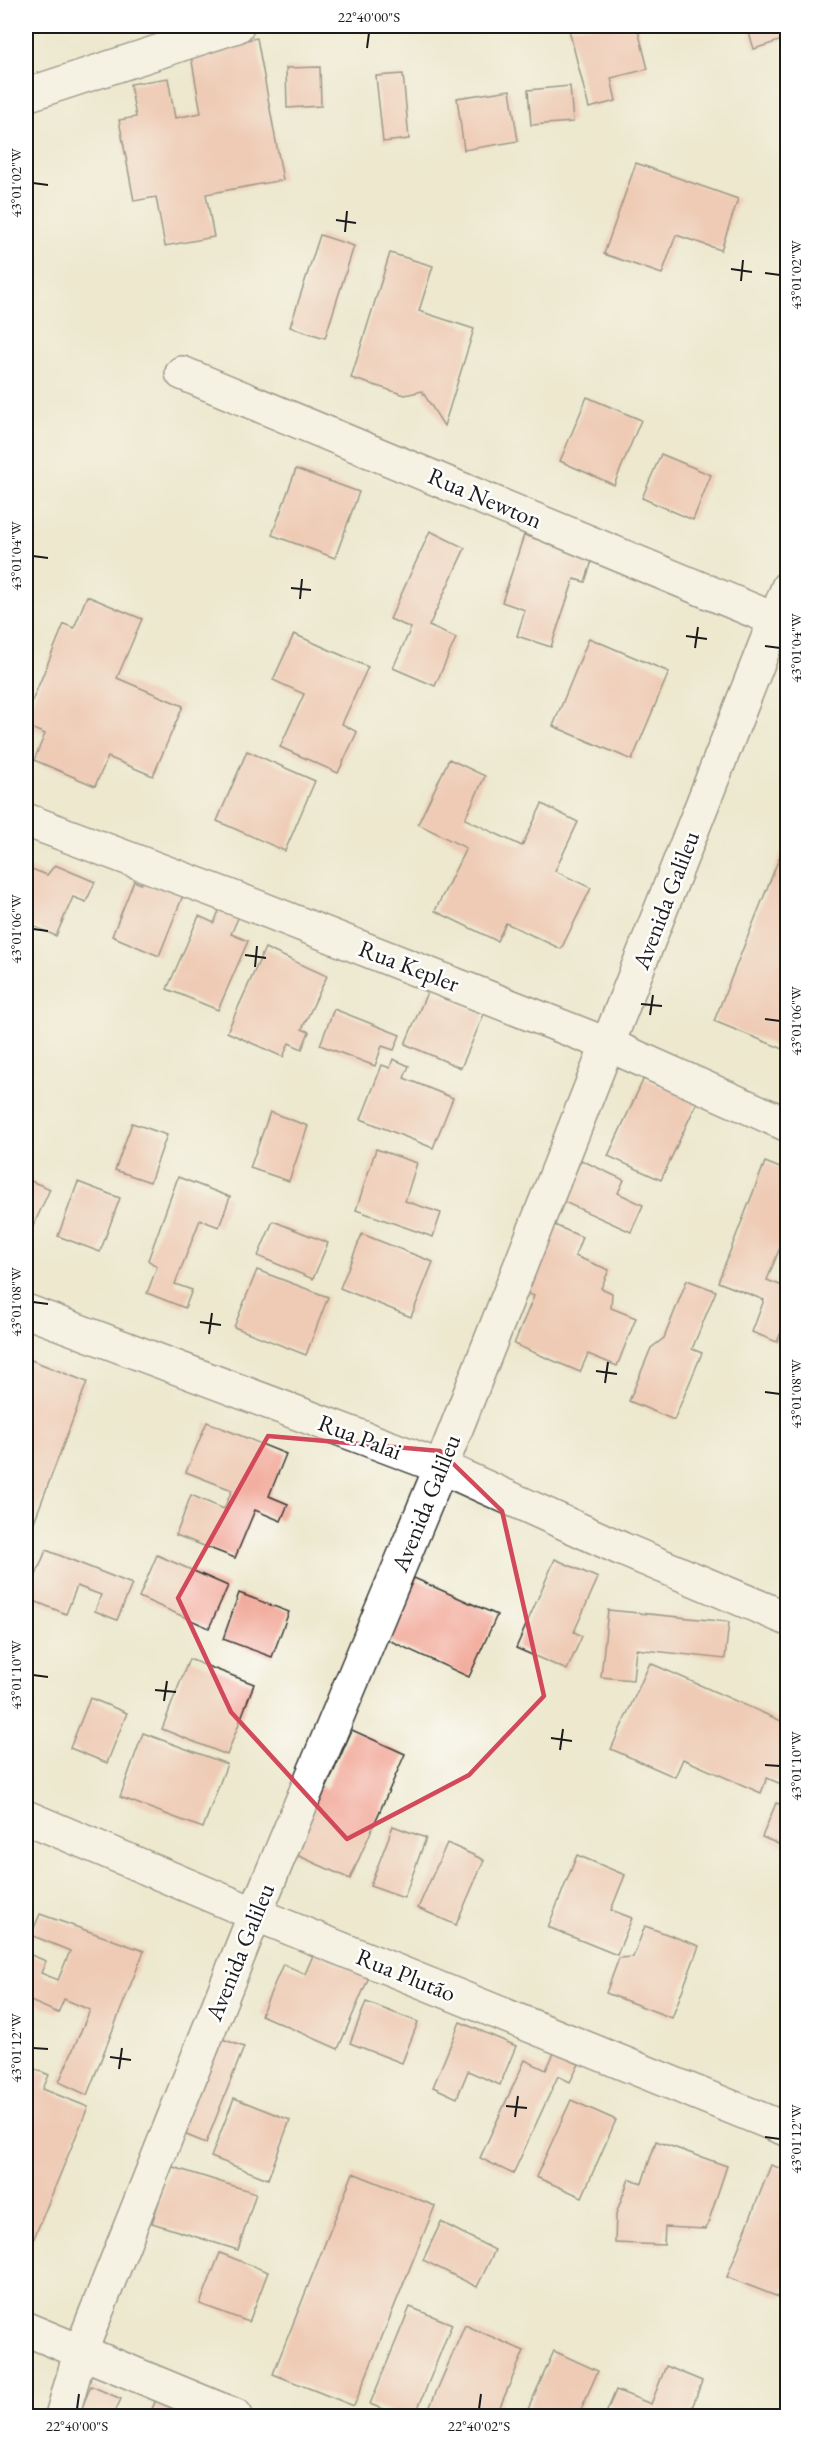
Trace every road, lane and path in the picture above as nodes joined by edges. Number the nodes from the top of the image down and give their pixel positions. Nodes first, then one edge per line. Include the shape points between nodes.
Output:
1 (237, 26) edge
2 (26, 95) edge
3 (182, 373) dead end
4 (788, 587) edge
5 (781, 623) edge
6 (26, 820) edge
7 (609, 1045) junction
8 (788, 1125) edge
9 (26, 1311) edge
10 (441, 1467) junction
11 (788, 1619) edge
12 (26, 1817) edge
13 (255, 1914) junction
14 (788, 2130) edge
15 (26, 2329) edge
16 (80, 2353) junction
17 (62, 2416) edge
18 (236, 2416) edge

1 - 2 street
3 - 5 street, Rua Newton
4 - 5 street, Avenida Galileu
5 - 7 street, Avenida Galileu
6 - 7 street, Rua Kepler
7 - 8 street, Rua Kepler
7 - 10 street, Avenida Galileu
9 - 10 street, Rua Palai
10 - 11 street, Rua Palai via 622,1550
10 - 13 street, Avenida Galileu
12 - 13 street, Rua Plutão
13 - 14 street, Rua Plutão
13 - 16 street, Avenida Galileu
15 - 16 street
16 - 17 street, Avenida Galileu
16 - 18 street

